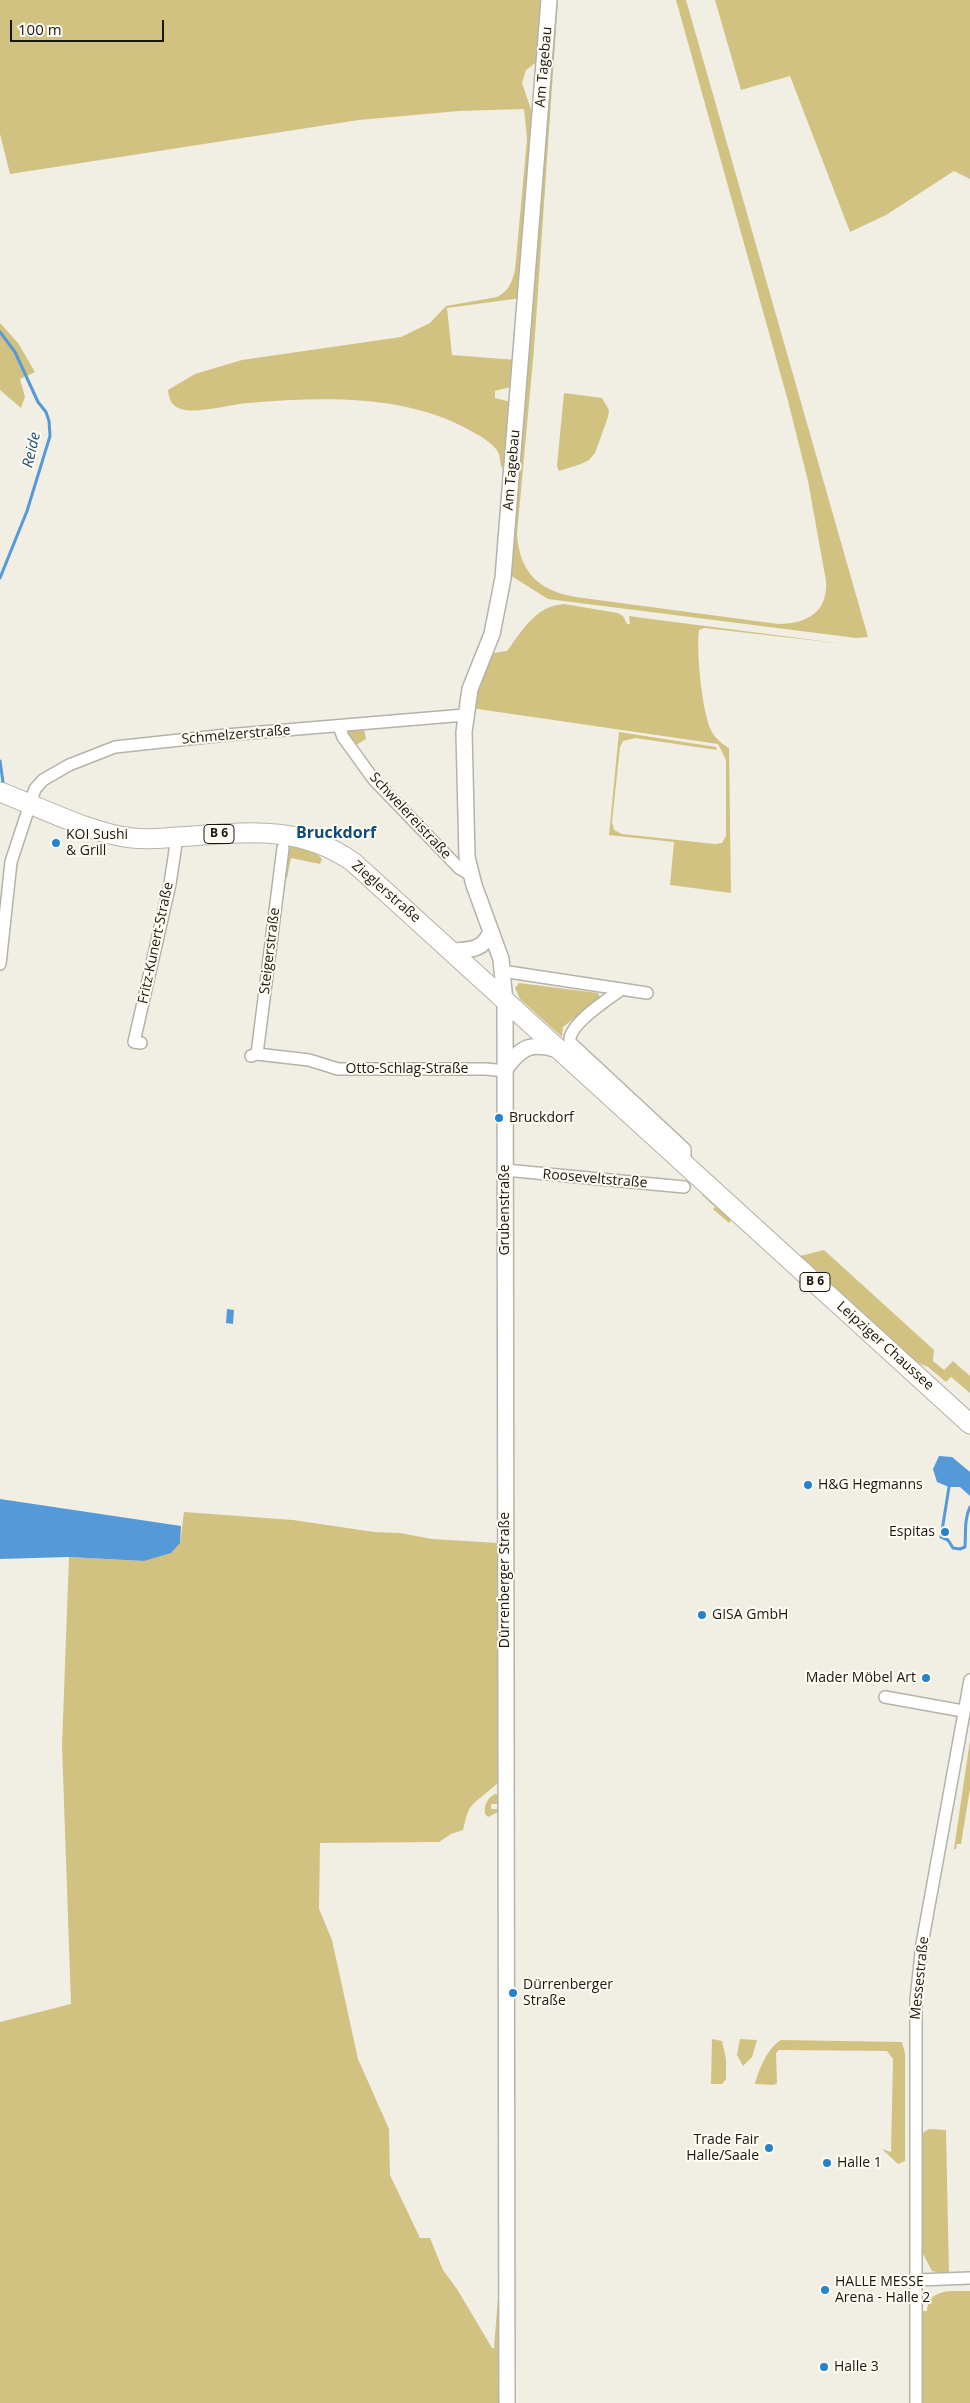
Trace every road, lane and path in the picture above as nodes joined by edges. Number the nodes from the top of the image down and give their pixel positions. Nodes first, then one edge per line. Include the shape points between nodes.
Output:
1 (549, 0) edge
2 (465, 715) junction
3 (339, 726) junction
4 (4, 793) edge
5 (30, 804) junction
6 (177, 837) junction
7 (283, 848) dead end
8 (471, 875) junction
9 (492, 932) junction
10 (452, 951) junction
11 (0, 964) edge
12 (502, 970) junction
13 (622, 989) junction
14 (647, 992) dead end
15 (505, 1002) junction
16 (141, 1043) dead end
17 (564, 1046) junction
18 (254, 1055) joint
19 (505, 1070) junction
20 (505, 1170) junction
21 (684, 1187) dead end
22 (711, 1188) joint
23 (505, 1418) joint
24 (970, 1424) edge
25 (970, 1680) edge
26 (885, 1697) dead end
27 (963, 1711) junction
28 (970, 2278) edge
29 (917, 2280) junction
30 (507, 2403) edge
31 (916, 2403) edge

1 - 2 street, Am Tagebau via 503,578 492,634 470,689
2 - 3 street, Schmelzerstraße
2 - 8 street, Am Tagebau via 467,857
3 - 5 street, Schmelzerstraße via 115,747 69,765 43,780 34,789
3 - 8 street, Schwelereistraße via 343,737 374,780 459,868
4 - 5 main road, Zieglerstraße / B 6
5 - 6 main road, Zieglerstraße / B 6 via 118,835 148,839
5 - 11 street, Schmelzerstraße via 11,862
6 - 10 main road, Zieglerstraße / B 6 via 267,833 313,840 353,862
6 - 16 street, Fritz-Kunert-Straße via 170,884 134,1042
7 - 18 street, Steigerstraße
8 - 9 street, Am Tagebau
9 - 10 street via 482,946 474,950
9 - 12 street, Am Tagebau
10 - 15 main road, Zieglerstraße / B 6
12 - 13 street
12 - 15 street, Am Tagebau
13 - 14 street
13 - 17 street via 573,1028
15 - 17 main road, Zieglerstraße / B 6
15 - 19 street, Grubenstraße
17 - 19 street via 527,1048 519,1052
17 - 22 main road, Zieglerstraße / B 6
18 - 19 street, Otto-Schlag-Straße via 309,1060 338,1069
19 - 20 street, Grubenstraße
20 - 21 street, Rooseveltstraße
20 - 23 street, Grubenstraße
22 - 24 main road, Leipziger Chaussee / B 6
23 - 30 street, Dürrenberger Straße
25 - 27 street, Messestraße
26 - 27 street
27 - 29 street, Messestraße via 918,1972 915,2037
28 - 29 street
29 - 31 street, Messestraße

